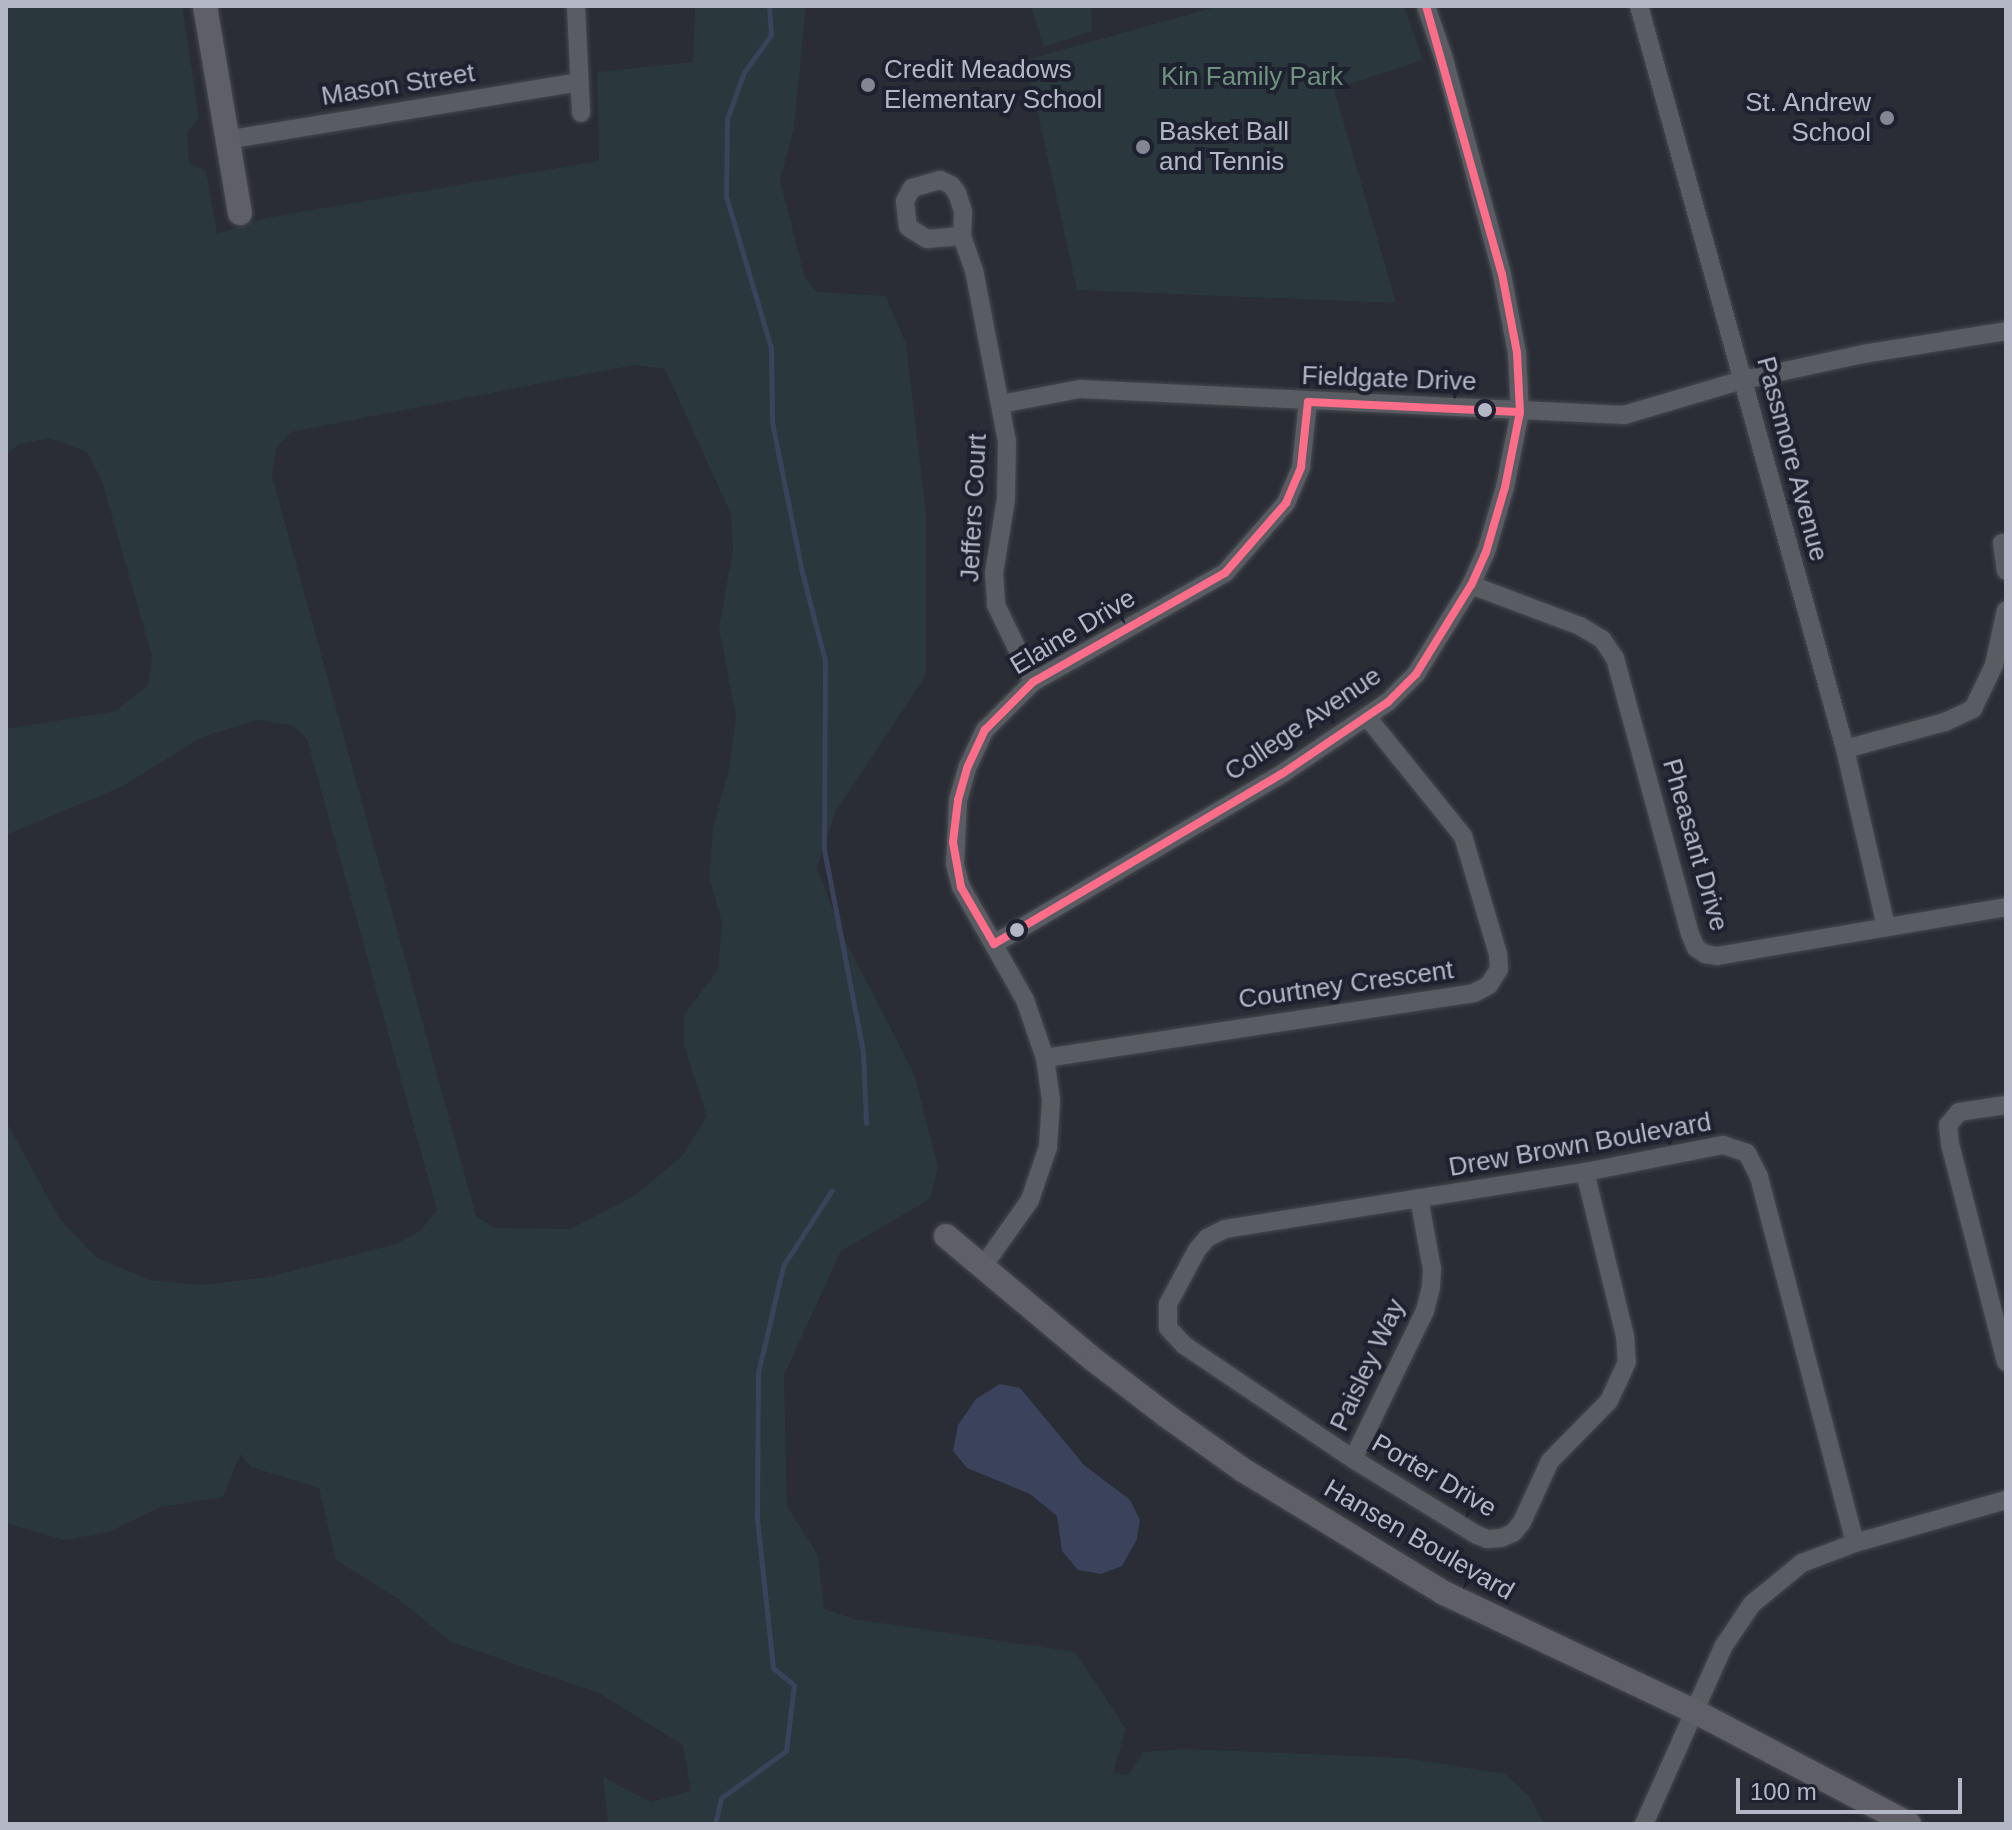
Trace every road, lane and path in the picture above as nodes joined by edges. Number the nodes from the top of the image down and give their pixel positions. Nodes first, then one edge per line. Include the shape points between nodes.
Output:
1 (205, 6) edge
2 (576, 6) edge
3 (1426, 6) edge
4 (1639, 6) edge
5 (579, 82) junction
6 (581, 113) dead end
7 (226, 140) junction
8 (240, 213) dead end
9 (962, 236) dead end
10 (2006, 331) edge
11 (1743, 380) junction
12 (1308, 402) junction
13 (1001, 404) junction
14 (1520, 412) junction
15 (2002, 543) dead end
16 (2006, 571) edge
17 (1471, 585) junction
18 (2006, 610) edge
19 (1033, 682) junction
20 (1367, 717) junction
21 (1845, 749) junction
22 (2006, 907) edge
23 (1886, 927) junction
24 (994, 944) junction
25 (1045, 1058) junction
26 (2006, 1105) edge
27 (1585, 1172) junction
28 (1419, 1198) junction
29 (946, 1236) dead end
30 (984, 1265) junction
31 (1167, 1318) joint
32 (2006, 1362) edge
33 (1353, 1459) junction
34 (2006, 1500) edge
35 (1855, 1543) junction
36 (1694, 1711) junction
37 (1644, 1824) edge
38 (1909, 1824) edge

1 - 7 street
2 - 5 street
3 - 14 street, College Avenue via 1502,274 1517,353
4 - 11 street, Passmore Avenue
5 - 6 street
5 - 7 street, Mason Street
7 - 8 street
9 - 13 street, Jeffers Court via 974,270
10 - 11 street, Fieldgate Drive
11 - 14 street, Fieldgate Drive via 1624,415
11 - 21 street, Passmore Avenue
12 - 13 street, Fieldgate Drive via 1080,389
12 - 14 street, Fieldgate Drive
12 - 19 street, Elaine Drive via 1301,467 1286,503 1225,573
13 - 19 street, Jeffers Court via 1008,461 994,573 996,605
14 - 17 street, College Avenue via 1505,487
15 - 16 street
17 - 20 street, College Avenue via 1416,674
17 - 23 street, Pheasant Drive via 1580,626 1602,639 1615,658 1696,948 1717,956
18 - 21 street via 1994,665 1973,709 1945,722
19 - 24 street, Elaine Drive via 985,730 958,800 955,864 961,887
20 - 24 street, College Avenue via 1283,773
20 - 25 street, Courtney Crescent via 1463,836 1498,954 1499,969 1489,985 1474,993
21 - 23 street, Passmore Avenue
22 - 23 street, Pheasant Drive
24 - 25 street via 1025,1000
25 - 30 street via 1051,1100 1048,1147 1030,1200
26 - 32 street via 1959,1112 1948,1125
27 - 28 street, Drew Brown Boulevard
27 - 33 street, Porter Drive via 1627,1362 1609,1401 1550,1461 1522,1522 1513,1533 1487,1539
27 - 35 street, Drew Brown Boulevard via 1723,1145 1747,1153 1759,1177
28 - 31 street, Drew Brown Boulevard via 1225,1229 1197,1250 1168,1304
28 - 33 street, Paisley Way via 1432,1269 1425,1311
29 - 30 street, Hansen Boulevard
30 - 36 street, Hansen Boulevard via 1094,1360 1243,1470 1444,1593
31 - 33 street, Porter Drive via 1172,1336
34 - 35 street
35 - 36 street via 1802,1563 1752,1604 1723,1647
36 - 37 street
36 - 38 street, Hansen Boulevard

